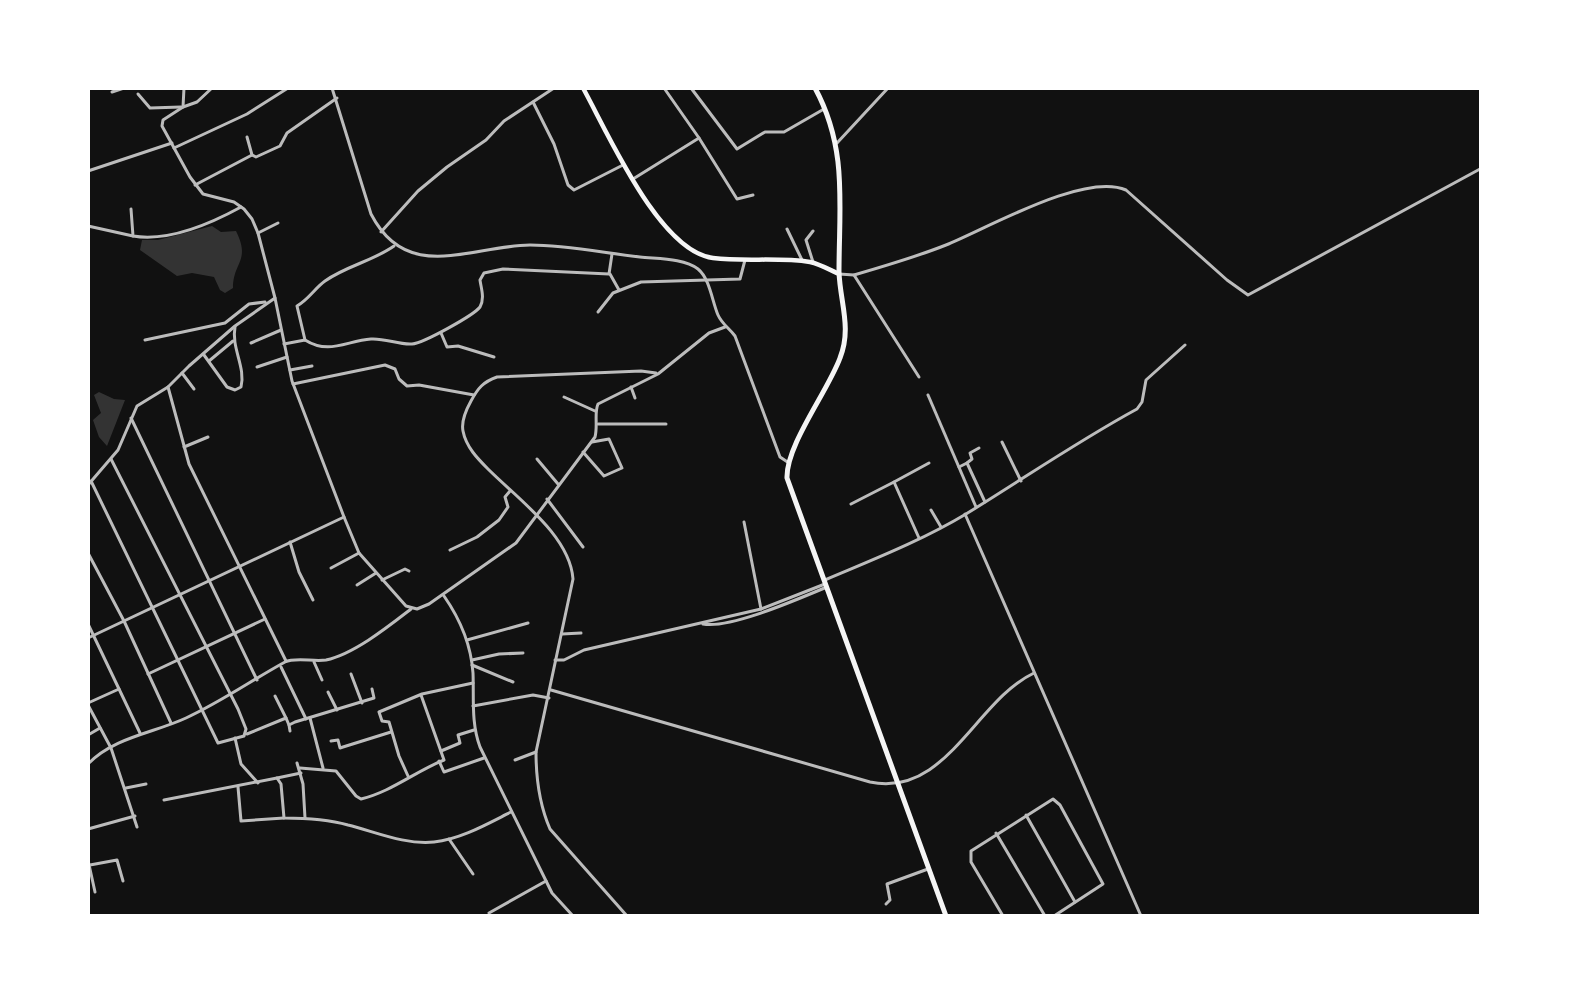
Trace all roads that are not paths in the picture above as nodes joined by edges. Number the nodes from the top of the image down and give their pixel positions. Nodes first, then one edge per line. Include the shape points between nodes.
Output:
1 (124, 88) edge
2 (184, 88) edge
3 (212, 88) edge
4 (288, 88) edge
5 (332, 88) edge
6 (554, 88) edge
7 (582, 88) edge
8 (664, 88) edge
9 (691, 88) edge
10 (815, 88) edge
11 (888, 88) edge
12 (112, 92) dead end
13 (138, 94) dead end
14 (337, 98) junction
15 (533, 102) junction
16 (183, 106) junction
17 (826, 108) junction
18 (247, 137) dead end
19 (699, 138) junction
20 (172, 143) junction
21 (837, 143) junction
22 (174, 148) junction
23 (252, 155) junction
24 (625, 164) junction
25 (1480, 169) edge
26 (88, 171) edge
27 (633, 179) junction
28 (195, 185) junction
29 (753, 195) dead end
30 (241, 207) junction
31 (130, 209) dead end
32 (278, 223) dead end
33 (88, 226) edge
34 (787, 229) dead end
35 (813, 231) dead end
36 (381, 232) junction
37 (258, 233) junction
38 (133, 236) junction
39 (394, 246) junction
40 (612, 254) junction
41 (745, 260) junction
42 (802, 262) junction
43 (814, 264) junction
44 (609, 274) junction
45 (839, 274) junction
46 (854, 275) junction
47 (705, 280) junction
48 (619, 290) junction
49 (275, 298) junction
50 (266, 302) junction
51 (598, 312) dead end
52 (236, 326) junction
53 (725, 327) junction
54 (281, 330) junction
55 (441, 333) junction
56 (145, 340) dead end
57 (305, 340) junction
58 (233, 341) junction
59 (251, 343) dead end
60 (284, 344) junction
61 (1185, 345) dead end
62 (203, 354) junction
63 (287, 357) junction
64 (494, 357) dead end
65 (208, 361) junction
66 (312, 366) dead end
67 (257, 367) dead end
68 (290, 370) junction
69 (182, 373) junction
70 (658, 374) junction
71 (919, 377) dead end
72 (293, 384) junction
73 (168, 387) junction
74 (631, 387) junction
75 (194, 390) dead end
76 (474, 395) junction
77 (928, 395) dead end
78 (564, 397) dead end
79 (635, 398) dead end
80 (595, 411) junction
81 (131, 418) junction
82 (598, 424) junction
83 (666, 424) dead end
84 (208, 437) dead end
85 (1002, 442) dead end
86 (590, 443) junction
87 (184, 447) junction
88 (979, 448) dead end
89 (583, 452) junction
90 (111, 459) junction
91 (537, 459) dead end
92 (789, 463) junction
93 (967, 463) junction
94 (929, 464) dead end
95 (959, 467) junction
96 (1022, 481) junction
97 (894, 482) junction
98 (90, 483) edge
99 (558, 484) junction
100 (510, 491) junction
101 (547, 499) junction
102 (985, 502) junction
103 (851, 504) dead end
104 (976, 507) junction
105 (931, 510) dead end
106 (965, 514) junction
107 (536, 516) junction
108 (344, 517) junction
109 (744, 522) dead end
110 (941, 528) junction
111 (920, 538) junction
112 (290, 542) junction
113 (583, 547) dead end
114 (450, 550) dead end
115 (88, 553) edge
116 (359, 553) junction
117 (239, 567) junction
118 (331, 568) dead end
119 (409, 571) dead end
120 (376, 573) junction
121 (382, 580) junction
122 (208, 582) junction
123 (826, 584) junction
124 (357, 585) dead end
125 (180, 594) junction
126 (443, 595) junction
127 (313, 600) dead end
128 (153, 607) junction
129 (411, 609) junction
130 (763, 609) junction
131 (265, 619) junction
132 (124, 621) junction
133 (528, 623) dead end
134 (88, 624) edge
135 (581, 633) dead end
136 (234, 634) junction
137 (562, 634) junction
138 (94, 635) junction
139 (88, 638) edge
140 (466, 640) junction
141 (206, 648) junction
142 (523, 653) dead end
143 (178, 660) junction
144 (472, 660) junction
145 (555, 660) junction
146 (286, 661) junction
147 (314, 662) junction
148 (281, 667) junction
149 (472, 667) junction
150 (1034, 673) junction
151 (148, 674) junction
152 (351, 674) dead end
153 (257, 680) junction
154 (322, 680) dead end
155 (513, 682) dead end
156 (473, 683) junction
157 (119, 689) junction
158 (372, 689) dead end
159 (551, 690) junction
160 (328, 692) dead end
161 (421, 695) junction
162 (229, 696) junction
163 (275, 696) dead end
164 (549, 698) junction
165 (362, 703) junction
166 (88, 704) edge
167 (473, 706) junction
168 (202, 710) junction
169 (337, 710) junction
170 (286, 718) junction
171 (308, 718) junction
172 (171, 723) junction
173 (289, 725) junction
174 (100, 728) junction
175 (474, 730) junction
176 (290, 731) dead end
177 (391, 732) junction
178 (140, 733) junction
179 (246, 734) junction
180 (88, 735) edge
181 (235, 738) junction
182 (331, 741) dead end
183 (111, 748) junction
184 (441, 751) junction
185 (536, 752) junction
186 (484, 758) junction
187 (515, 760) dead end
188 (440, 761) junction
189 (297, 763) dead end
190 (88, 764) edge
191 (323, 769) junction
192 (301, 771) junction
193 (408, 776) junction
194 (277, 778) junction
195 (898, 782) junction
196 (258, 783) junction
197 (146, 784) dead end
198 (238, 787) junction
199 (126, 788) junction
200 (164, 800) dead end
201 (511, 812) junction
202 (1026, 814) junction
203 (135, 816) junction
204 (284, 818) junction
205 (305, 818) junction
206 (137, 827) dead end
207 (88, 829) edge
208 (996, 832) junction
209 (449, 838) junction
210 (89, 862) edge
211 (929, 869) junction
212 (473, 874) dead end
213 (123, 881) dead end
214 (546, 881) junction
215 (95, 892) dead end
216 (1076, 902) junction
217 (886, 904) dead end
218 (489, 913) dead end
219 (573, 915) edge
220 (627, 915) edge
221 (946, 915) edge
222 (1003, 915) edge
223 (1045, 915) edge
224 (1054, 915) edge
225 (1141, 915) edge

1 - 12 street
2 - 16 street
3 - 16 street via 197,102
4 - 22 street via 247,114
5 - 14 street
6 - 15 street
7 - 24 main road
8 - 19 street
9 - 17 street via 736,149 765,132 786,131
10 - 17 main road
11 - 21 street
13 - 16 street via 150,108
14 - 23 street via 287,133 280,146 256,157
14 - 36 street via 371,214
15 - 24 street via 554,144 568,185 574,190
15 - 36 street via 425,185
16 - 20 street via 161,122
17 - 21 main road
18 - 23 street
19 - 27 street
19 - 29 street via 737,199
20 - 22 street
20 - 26 street
21 - 45 main road
22 - 28 street
23 - 28 street
24 - 27 main road
25 - 46 street via 1248,295 1135,197 1110,185 1069,192 946,245
27 - 41 main road via 659,221 681,242 712,258
28 - 30 street via 203,194
30 - 37 street
30 - 38 street via 212,222 166,236
31 - 38 street
32 - 37 street
33 - 38 street
34 - 42 street
35 - 43 street via 806,240
36 - 39 street
37 - 49 street
39 - 40 street via 432,258 533,245
39 - 57 street via 328,279 309,300 297,306
40 - 44 street
40 - 47 street via 684,263 699,270
41 - 42 main road
41 - 47 street via 740,279
42 - 43 main road
43 - 45 main road
44 - 48 street
44 - 55 street via 488,271 480,280 483,296 478,310
45 - 46 street
45 - 92 main road via 846,312 842,354
46 - 71 street
47 - 48 street via 650,280
47 - 53 street
48 - 51 street
49 - 50 street
49 - 54 street
50 - 52 street
50 - 56 street via 249,304 225,322
52 - 58 street
52 - 62 street
53 - 70 street via 709,333
53 - 92 street via 735,336 781,458
54 - 59 street
54 - 60 street
55 - 57 street via 410,344 375,338 334,349 314,346
55 - 64 street via 447,346
57 - 60 street
58 - 65 street
58 - 65 street via 241,387 227,387
60 - 63 street
61 - 96 street via 1146,381 1137,409 1084,438
62 - 65 street
62 - 69 street
63 - 67 street
63 - 68 street
66 - 68 street
68 - 72 street
69 - 73 street
69 - 75 street
70 - 74 street
70 - 76 street via 641,371 510,375 482,384
72 - 76 street via 385,366 395,369 407,386
72 - 108 street
73 - 81 street via 137,406
73 - 87 street
74 - 79 street
74 - 80 street via 598,404
76 - 100 street via 464,419 467,442
77 - 95 street
78 - 80 street
80 - 82 street
81 - 90 street
81 - 122 street
82 - 83 street
82 - 86 street
84 - 87 street
85 - 96 street
86 - 89 street
86 - 89 street via 609,439 622,468 604,476
87 - 117 street
88 - 93 street via 971,453 972,459
89 - 99 street
90 - 98 street
90 - 125 street
91 - 99 street
92 - 123 main road via 787,478
93 - 95 street
93 - 102 street
94 - 97 street
95 - 104 street
96 - 102 street
97 - 103 street
97 - 111 street
98 - 128 street
99 - 101 street
100 - 107 street
100 - 114 street via 505,497 508,507 499,520 477,537
101 - 107 street
101 - 113 street
102 - 104 street
104 - 106 street
105 - 110 street
106 - 110 street
106 - 150 street
107 - 126 street via 506,552
107 - 137 street via 566,550 572,564 573,579
108 - 112 street
108 - 116 street
109 - 130 street
110 - 111 street
111 - 123 street
112 - 117 street
112 - 127 street
115 - 132 street
116 - 118 street
116 - 120 street
117 - 122 street
117 - 131 street
119 - 121 street via 405,569
120 - 121 street
120 - 124 street
121 - 129 street
122 - 125 street
122 - 136 street
123 - 130 street
123 - 195 main road
125 - 128 street
125 - 141 street
126 - 129 street
126 - 140 street
128 - 132 street
128 - 143 street
129 - 147 street via 366,641 332,658
130 - 145 street
131 - 136 street
131 - 146 street
132 - 138 street
132 - 151 street
133 - 140 street
134 - 138 street
135 - 137 street
136 - 141 street
136 - 153 street
137 - 145 street
138 - 139 street
138 - 157 street
140 - 144 street
141 - 143 street
141 - 162 street
142 - 144 street
143 - 151 street
143 - 168 street
144 - 149 street
145 - 159 street
146 - 147 street
146 - 148 street
147 - 154 street
148 - 153 street
148 - 171 street
149 - 155 street
149 - 156 street
150 - 195 street via 1009,690 933,767
150 - 225 street
151 - 172 street
152 - 165 street
153 - 162 street
156 - 161 street
156 - 167 street
157 - 166 street
157 - 178 street
158 - 165 street via 375,698
159 - 164 street
159 - 195 street via 870,782
160 - 169 street
161 - 177 street via 379,712 382,721 389,721
161 - 184 street
162 - 168 street
162 - 179 street
163 - 170 street
164 - 167 street via 533,695
164 - 185 street
165 - 169 street
166 - 174 street
167 - 175 street
168 - 172 street
168 - 181 street via 218,743
169 - 171 street
170 - 173 street
170 - 179 street
171 - 173 street
171 - 191 street
172 - 178 street
173 - 176 street
174 - 180 street
174 - 183 street
175 - 184 street via 458,735 460,743
175 - 186 street
177 - 182 street via 340,748 338,740
177 - 193 street
178 - 183 street
179 - 181 street
181 - 196 street via 242,766
183 - 190 street
183 - 199 street
184 - 188 street via 444,758
185 - 187 street
185 - 220 street via 544,815 550,829
186 - 188 street via 444,772
186 - 201 street
188 - 193 street
189 - 192 street
191 - 192 street
191 - 193 street via 336,771 362,799 380,794
192 - 194 street
192 - 205 street
194 - 196 street
194 - 204 street
195 - 211 main road
196 - 198 street
197 - 199 street
198 - 200 street
198 - 204 street via 241,821
199 - 203 street
201 - 209 street
201 - 214 street
202 - 208 street
202 - 216 street
202 - 216 street via 1056,800 1103,880 1102,886
203 - 206 street
203 - 207 street
204 - 205 street
205 - 209 street via 407,841
208 - 222 street via 969,856
208 - 223 street
209 - 212 street
210 - 213 street via 117,860
210 - 215 street
211 - 217 street via 887,884 891,899
211 - 221 main road
214 - 218 street
214 - 219 street
216 - 224 street

